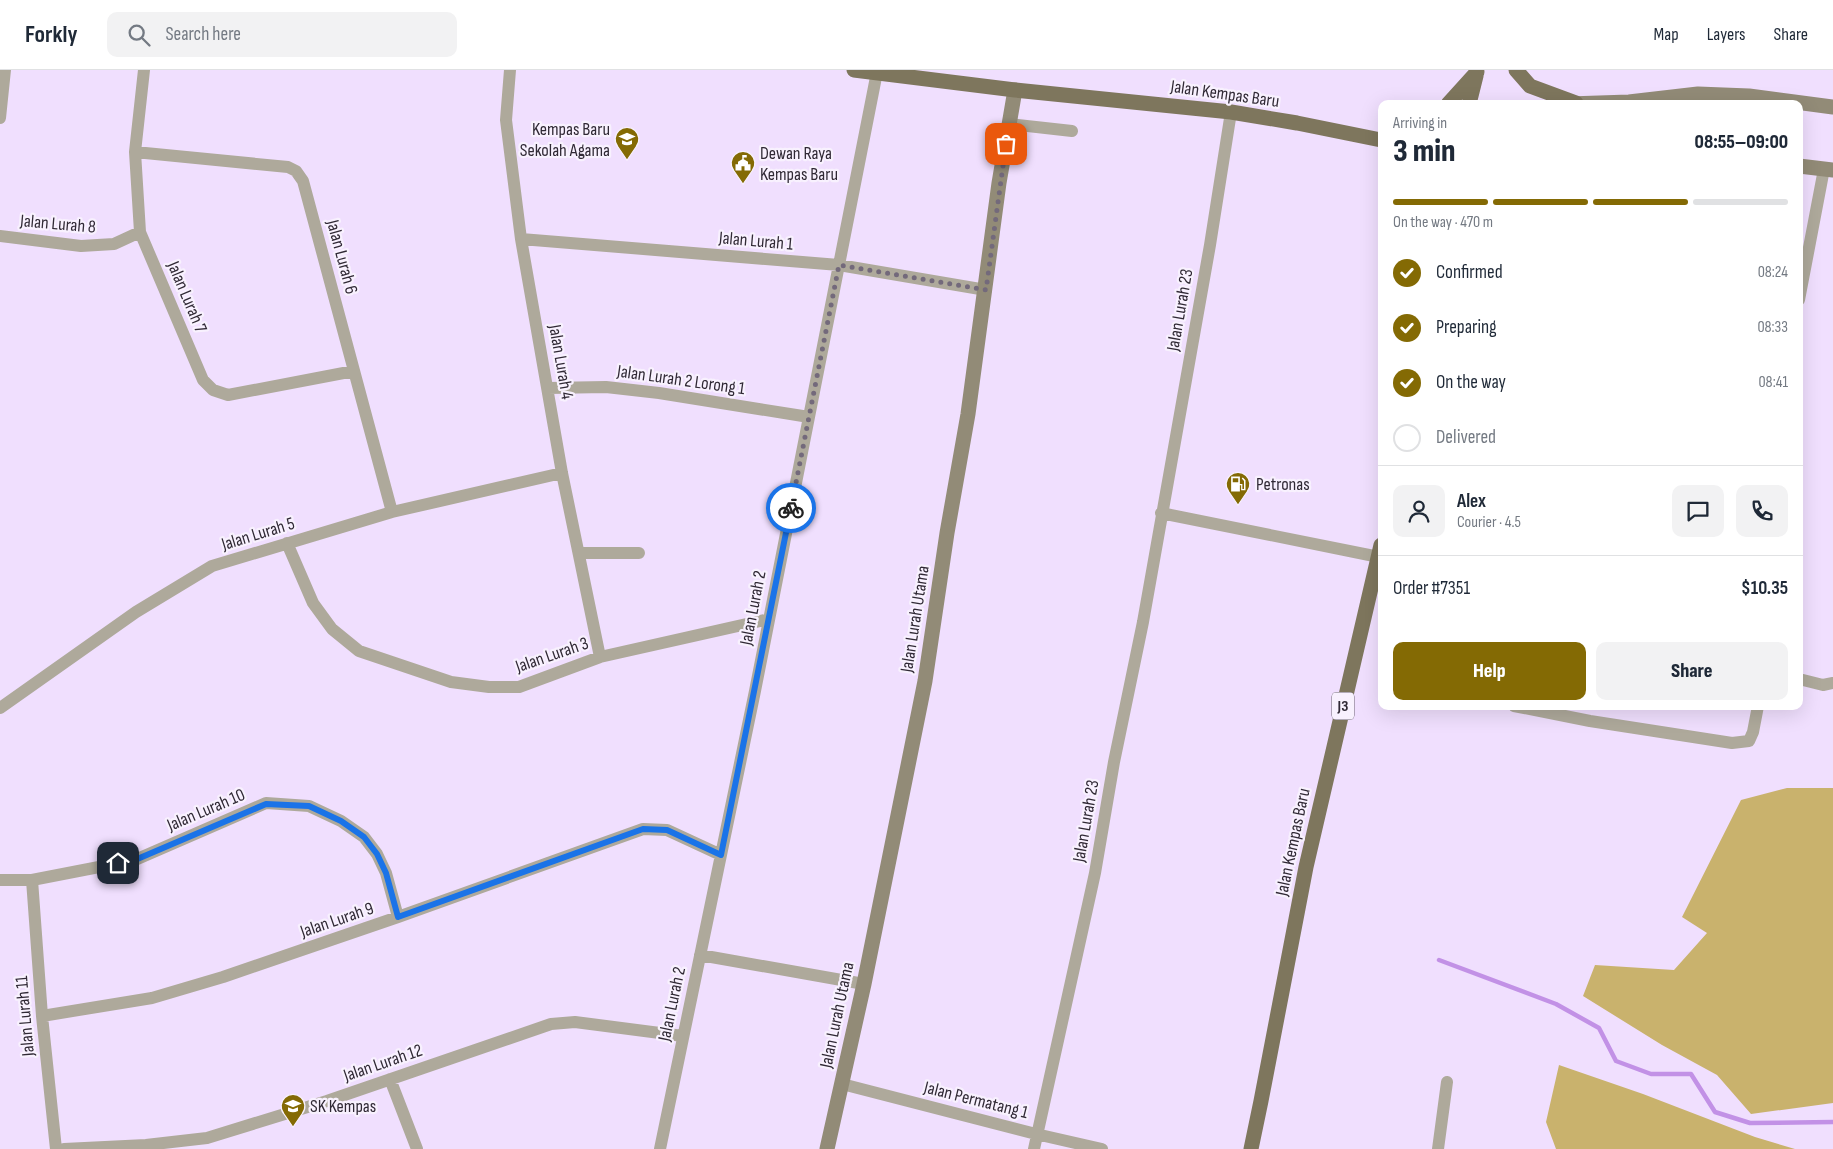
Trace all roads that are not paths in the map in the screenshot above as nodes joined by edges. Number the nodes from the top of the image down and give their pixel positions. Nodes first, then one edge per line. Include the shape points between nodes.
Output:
1 (5, 70) edge
2 (144, 70) edge
3 (510, 70) edge
4 (854, 70) edge
5 (1516, 70) edge
6 (1477, 71) edge
7 (877, 72) junction
8 (1015, 90) junction
9 (1452, 100) edge
10 (1470, 100) edge
11 (1565, 100) edge
12 (1647, 100) edge
13 (1780, 100) edge
14 (1803, 103) edge
15 (1833, 107) edge
16 (1231, 112) junction
17 (0, 118) edge
18 (1009, 124) junction
19 (1072, 131) dead end
20 (1378, 132) edge
21 (1349, 134) junction
22 (1378, 139) edge
23 (1378, 147) edge
24 (135, 152) junction
25 (1803, 166) edge
26 (1828, 169) edge
27 (140, 232) junction
28 (0, 236) edge
29 (521, 239) junction
30 (839, 265) junction
31 (1803, 282) edge
32 (986, 290) junction
33 (354, 371) junction
34 (548, 388) junction
35 (809, 417) junction
36 (562, 473) junction
37 (392, 512) junction
38 (1161, 513) junction
39 (287, 543) junction
40 (1378, 551) edge
41 (579, 553) junction
42 (639, 553) dead end
43 (1378, 560) edge
44 (769, 619) junction
45 (600, 657) junction
46 (1803, 680) edge
47 (1833, 683) edge
48 (0, 708) edge
49 (1546, 710) edge
50 (1757, 710) edge
51 (721, 855) junction
52 (0, 880) edge
53 (32, 880) junction
54 (398, 917) junction
55 (700, 955) junction
56 (864, 984) junction
57 (42, 1016) junction
58 (683, 1036) junction
59 (390, 1079) junction
60 (1446, 1082) dead end
61 (842, 1084) junction
62 (1036, 1134) junction
63 (56, 1149) edge
64 (64, 1149) edge
65 (417, 1149) edge
66 (660, 1149) edge
67 (827, 1149) edge
68 (1034, 1149) edge
69 (1102, 1149) edge
70 (1251, 1149) edge
71 (1438, 1149) edge

1 - 17 street
2 - 24 street, Jalan Lurah 7
3 - 29 street, Jalan Lurah 4 via 506,120
4 - 7 main road, Jalan Kempas Baru
5 - 11 main road via 1530,86
6 - 9 main road
6 - 10 main road
7 - 8 main road, Jalan Kempas Baru
7 - 30 street, Jalan Lurah 2
8 - 16 main road, Jalan Kempas Baru
8 - 18 street, Jalan Lurah Utama
12 - 13 street via 1698,94
14 - 15 street
16 - 21 main road, Jalan Kempas Baru
16 - 38 street, Jalan Lurah 23
18 - 19 street
18 - 32 street, Jalan Lurah Utama
20 - 21 main road
21 - 22 main road, Jalan Kempas Baru
21 - 23 main road
24 - 27 street, Jalan Lurah 7
24 - 33 street, Jalan Lurah 6 via 288,167 296,171 303,181
25 - 26 street
26 - 31 street
27 - 28 street, Jalan Lurah 8 via 114,244 81,246
27 - 33 street, Jalan Lurah 7 via 203,380 213,390 228,395
29 - 30 street, Jalan Lurah 1
29 - 34 street, Jalan Lurah 4
30 - 32 street, Jalan Lurah 1
30 - 35 street, Jalan Lurah 2
32 - 56 street, Jalan Lurah Utama via 924,681
33 - 37 street, Jalan Lurah 6
34 - 35 street, Jalan Lurah 2 Lorong 1 via 606,387
34 - 36 street, Jalan Lurah 4
35 - 44 street, Jalan Lurah 2
36 - 37 street, Jalan Lurah 5
36 - 41 street, Jalan Lurah 4
37 - 39 street, Jalan Lurah 5
38 - 40 street
38 - 62 street, Jalan Lurah 23 via 1095,873
39 - 45 street, Jalan Lurah 3 via 313,603 332,630 359,651 376,658 450,682 519,687
39 - 48 street, Jalan Lurah 5 via 212,566 129,616
41 - 42 street
41 - 45 street, Jalan Lurah 4
43 - 70 main road, Jalan Kempas Baru / J3 via 1306,867
44 - 45 street, Jalan Lurah 3
44 - 51 street, Jalan Lurah 2
46 - 47 street via 1823,685
49 - 50 street via 1590,721 1732,744 1749,741
51 - 54 street, Jalan Lurah 9 via 667,830 643,829
51 - 55 street, Jalan Lurah 2
52 - 53 street, Jalan Lurah 10
53 - 54 street, Jalan Lurah 10 via 135,860 266,804 309,806 341,821 364,837 386,873
53 - 57 street, Jalan Lurah 11
54 - 57 street, Jalan Lurah 9 via 152,998
55 - 56 street
55 - 58 street, Jalan Lurah 2
56 - 61 street, Jalan Lurah Utama
57 - 63 street, Jalan Lurah 11
58 - 59 street, Jalan Lurah 12 via 562,1022
58 - 66 street, Jalan Lurah 2
59 - 64 street, Jalan Lurah 12 via 207,1138
59 - 65 street
60 - 71 street
61 - 62 street, Jalan Permatang 1
61 - 67 street, Jalan Lurah Utama
62 - 68 street, Jalan Lurah 23
62 - 69 street, Jalan Permatang 1

